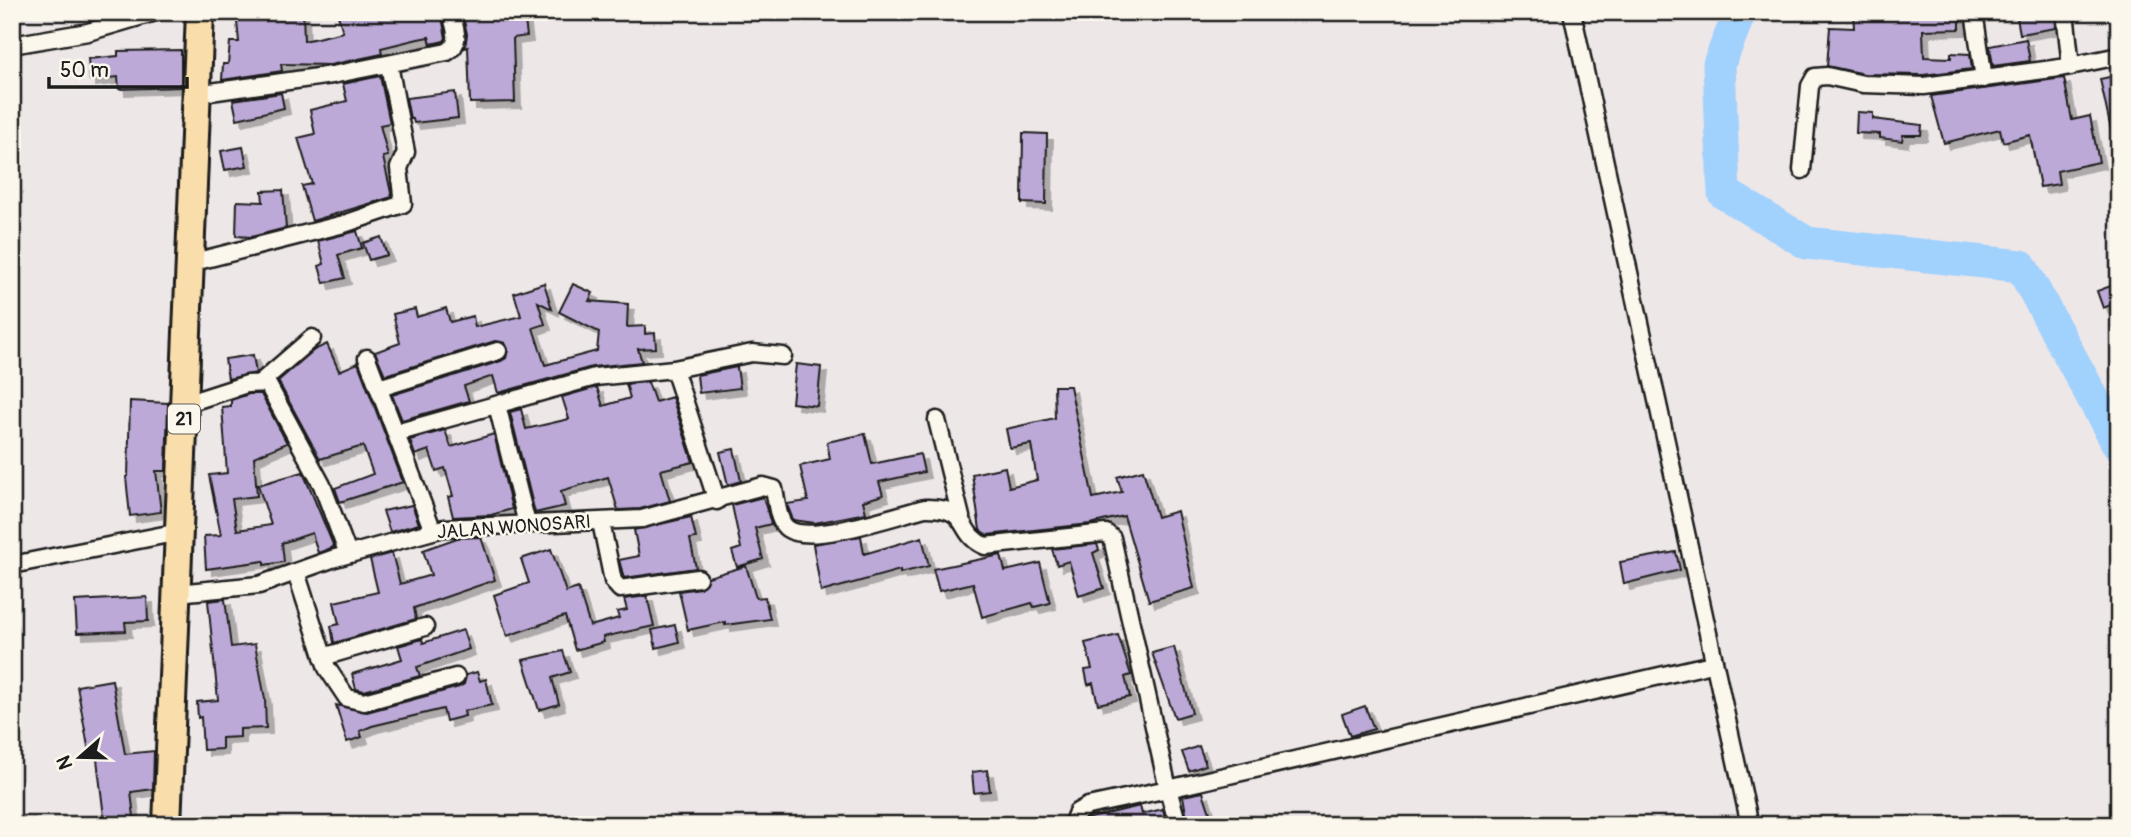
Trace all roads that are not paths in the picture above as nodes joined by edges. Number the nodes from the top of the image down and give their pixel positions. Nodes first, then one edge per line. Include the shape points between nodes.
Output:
1 (156, 12) edge
2 (200, 12) edge
3 (451, 12) edge
4 (1572, 12) edge
5 (1974, 12) edge
6 (2065, 12) edge
7 (12, 45) edge
8 (2119, 56) edge
9 (389, 65) junction
10 (2071, 67) junction
11 (1983, 79) junction
12 (196, 94) junction
13 (1802, 170) dead end
14 (190, 263) junction
15 (312, 338) dead end
16 (498, 351) dead end
17 (783, 356) dead end
18 (366, 358) dead end
19 (674, 369) junction
20 (261, 382) junction
21 (379, 388) junction
22 (185, 404) junction
23 (498, 405) junction
24 (937, 420) dead end
25 (396, 433) junction
26 (717, 501) junction
27 (961, 517) junction
28 (601, 522) junction
29 (527, 524) junction
30 (433, 531) junction
31 (179, 532) junction
32 (348, 554) junction
33 (12, 565) edge
34 (296, 572) junction
35 (698, 578) dead end
36 (177, 593) junction
37 (425, 627) dead end
38 (323, 657) junction
39 (1712, 664) junction
40 (456, 677) dead end
41 (1168, 789) junction
42 (167, 825) edge
43 (1072, 825) edge
44 (1178, 825) edge
45 (1750, 825) edge

1 - 7 street via 88,32
2 - 12 highway, 21
3 - 9 street via 457,37 453,49
4 - 39 street
5 - 11 street
6 - 10 street
8 - 10 street
9 - 12 street
9 - 14 street via 406,152 399,168 403,204 344,224
10 - 11 street
11 - 13 street via 1924,86 1815,77 1810,86
12 - 14 highway, 21
14 - 22 highway, 21
15 - 20 street
16 - 21 street
17 - 19 street via 752,353
18 - 21 street
19 - 23 street via 594,377
19 - 26 street
20 - 22 street
20 - 32 street via 267,383 276,398 322,485
21 - 25 street
22 - 31 highway, 21
23 - 25 street
23 - 29 street
24 - 27 street
25 - 30 street
26 - 27 street, JALAN WONOSARI via 762,486 772,488 781,522 797,533 819,534 925,508 943,508
26 - 28 street, JALAN WONOSARI via 642,519
27 - 41 street via 974,539 985,546 1094,532 1112,538
28 - 29 street, JALAN WONOSARI
28 - 35 street via 613,581 620,589
29 - 30 street, JALAN WONOSARI
30 - 32 street, JALAN WONOSARI
31 - 33 street
31 - 36 highway, 21
32 - 34 street, JALAN WONOSARI
34 - 36 street, JALAN WONOSARI via 259,585
34 - 38 street
36 - 42 highway, 21
37 - 38 street
38 - 40 street via 347,698 364,702
39 - 41 street
39 - 45 street
41 - 43 street via 1088,806 1077,812
41 - 44 street

